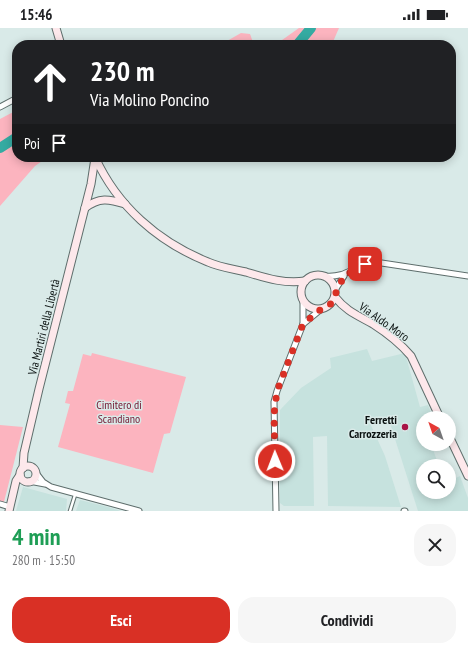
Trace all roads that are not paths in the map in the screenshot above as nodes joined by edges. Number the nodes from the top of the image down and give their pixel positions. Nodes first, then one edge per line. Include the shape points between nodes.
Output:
1 (56, 28) edge
2 (60, 40) edge
3 (12, 101) edge
4 (0, 107) edge
5 (94, 162) edge
6 (97, 162) edge
7 (110, 185) junction
8 (99, 200) junction
9 (125, 204) junction
10 (85, 208) junction
11 (325, 276) junction
12 (344, 276) junction
13 (468, 276) edge
14 (305, 281) junction
15 (285, 283) junction
16 (335, 293) junction
17 (302, 299) junction
18 (322, 309) junction
19 (346, 309) junction
20 (303, 324) junction
21 (437, 411) edge
22 (456, 451) edge
23 (24, 452) junction
24 (34, 470) junction
25 (24, 476) junction
26 (468, 476) edge
27 (45, 484) junction
28 (75, 495) junction
29 (0, 504) edge
30 (9, 509) edge
31 (70, 511) edge
32 (139, 511) edge
33 (276, 511) edge

1 - 2 main road
3 - 4 street
5 - 10 main road, Via Martiri della Libertà
6 - 7 main road
7 - 8 main road via 109,190
7 - 9 main road
8 - 9 main road via 107,199
8 - 10 main road
9 - 15 main road via 156,233 187,253 209,263
10 - 23 main road, Via Martiri della Libertà
11 - 12 street
11 - 14 main road via 312,276
11 - 16 main road via 332,282
12 - 13 street via 365,264 375,262
12 - 16 street
14 - 15 main road
14 - 17 main road
15 - 17 main road
16 - 18 main road via 330,305
16 - 19 main road, Via Aldo Moro
17 - 18 main road via 310,308
17 - 20 street
18 - 19 main road, Via Aldo Moro
18 - 20 street
19 - 21 main road, Via Aldo Moro via 373,324 405,348
20 - 33 street via 274,402
22 - 26 main road
23 - 24 main road
23 - 25 main road, Via Martiri della Libertà
24 - 25 main road via 27,466
24 - 25 main road, Via Martiri della Libertà via 33,479
24 - 27 street
25 - 27 street
25 - 30 main road, Via Martiri della Libertà via 14,489
27 - 28 street
28 - 31 lane
28 - 32 street
29 - 30 street

